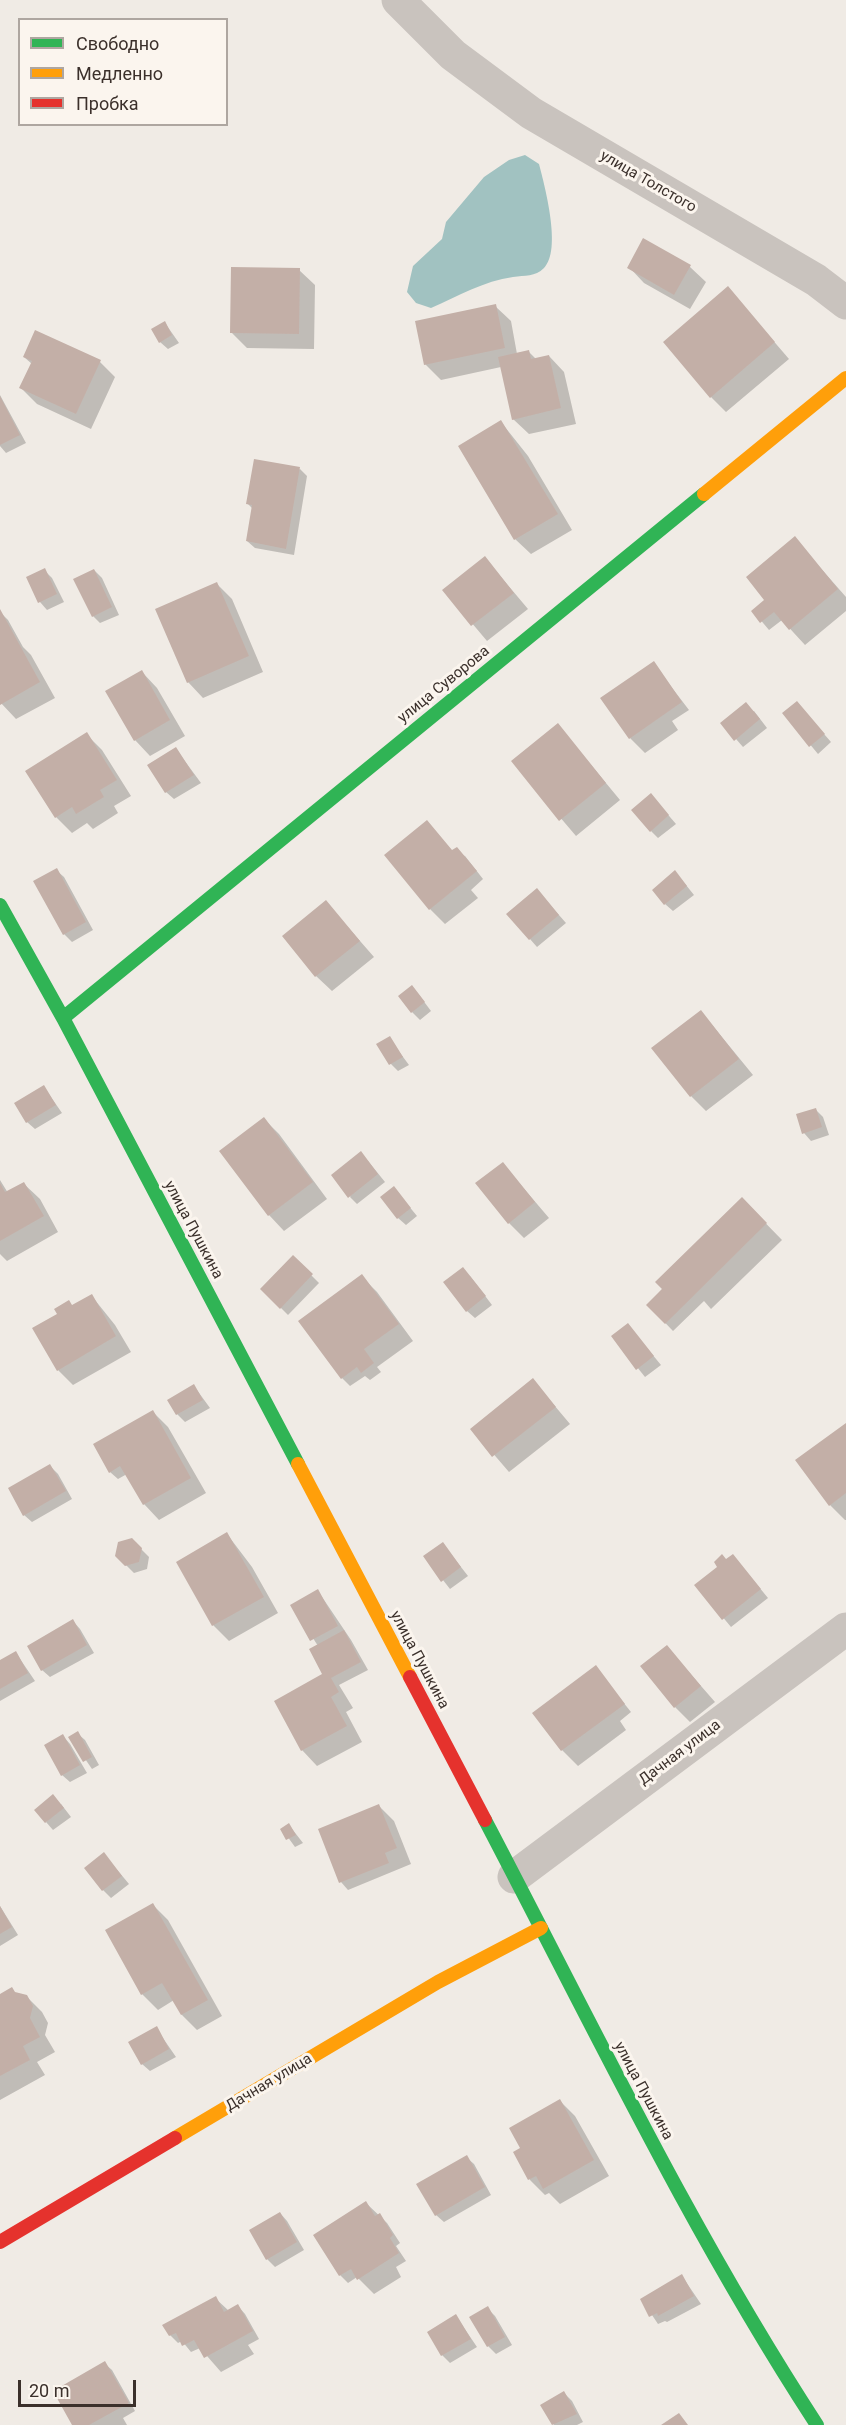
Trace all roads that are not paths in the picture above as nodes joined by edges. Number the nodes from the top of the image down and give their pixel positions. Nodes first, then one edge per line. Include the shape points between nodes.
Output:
1 (399, 0) edge
2 (846, 303) edge
3 (846, 378) edge
4 (0, 905) edge
5 (63, 1018) junction
6 (846, 1629) edge
7 (514, 1877) junction
8 (541, 1928) junction
9 (0, 2242) edge
10 (817, 2425) edge

1 - 2 street, улица Толстого via 453,55 531,113 816,280
3 - 5 street, улица Суворова
4 - 5 street, улица Пушкина
5 - 7 street, улица Пушкина
6 - 7 street, Дачная улица
7 - 8 street, улица Пушкина
8 - 9 street, Дачная улица via 438,1982
8 - 10 street, улица Пушкина via 626,2096 716,2260

